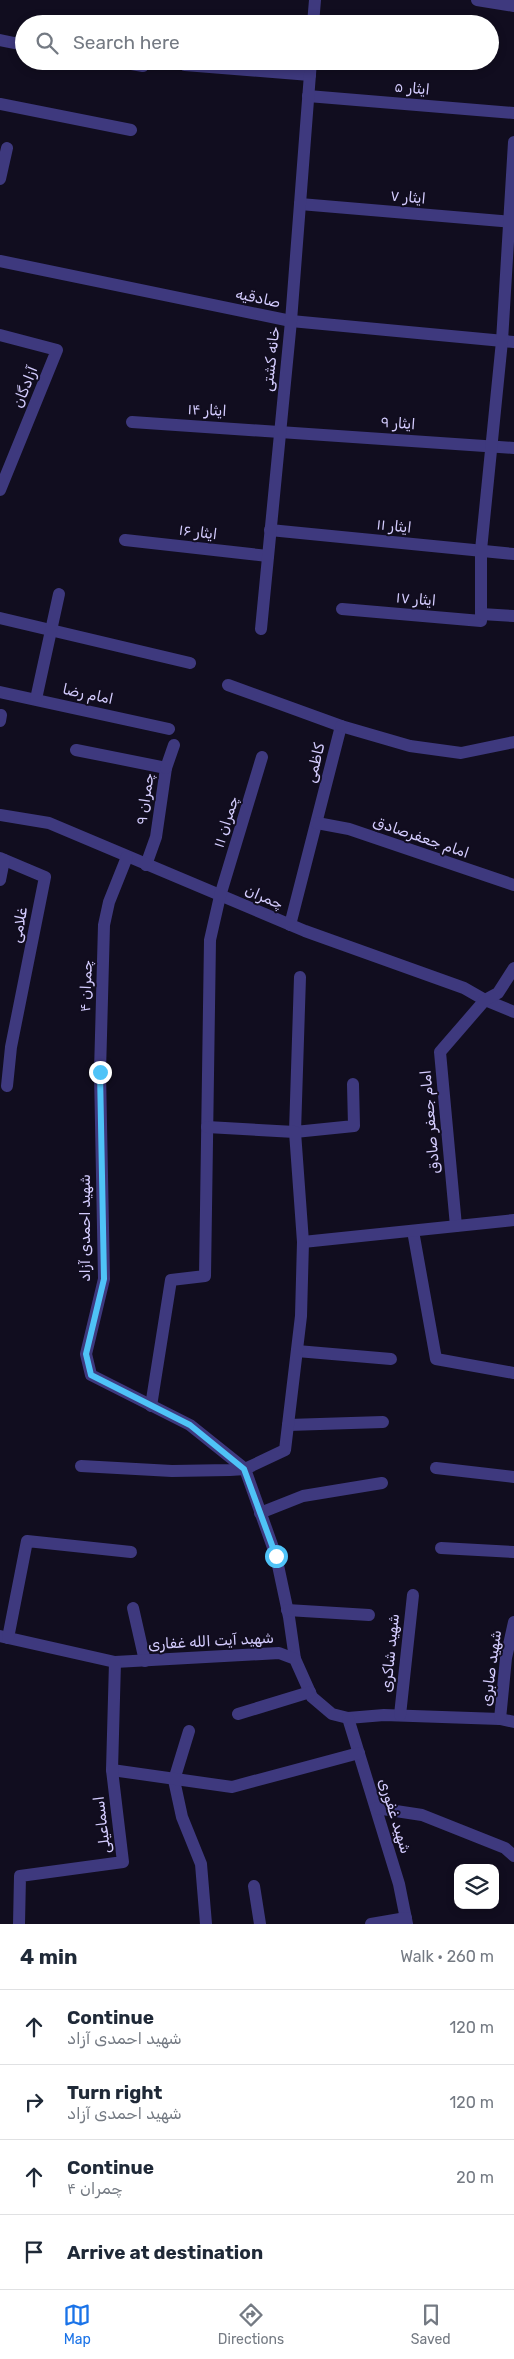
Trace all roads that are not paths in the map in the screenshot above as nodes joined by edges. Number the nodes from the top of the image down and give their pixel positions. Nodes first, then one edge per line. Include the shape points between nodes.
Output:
1 (315, 0) edge
2 (477, 0) edge
3 (514, 6) edge
4 (314, 15) edge
5 (0, 40) edge
6 (15, 43) edge
7 (248, 70) edge
8 (310, 70) edge
9 (310, 75) junction
10 (308, 96) junction
11 (0, 104) edge
12 (514, 113) edge
13 (131, 130) dead end
14 (514, 142) edge
15 (7, 148) dead end
16 (0, 179) edge
17 (300, 204) junction
18 (512, 222) edge
19 (0, 261) edge
20 (291, 321) junction
21 (0, 335) edge
22 (508, 342) edge
23 (132, 422) dead end
24 (280, 430) junction
25 (491, 446) junction
26 (514, 448) edge
27 (0, 490) edge
28 (270, 530) junction
29 (125, 540) dead end
30 (481, 550) junction
31 (514, 554) edge
32 (268, 556) junction
33 (59, 594) dead end
34 (342, 609) dead end
35 (481, 614) junction
36 (514, 616) edge
37 (0, 618) edge
38 (260, 629) dead end
39 (51, 630) junction
40 (190, 663) dead end
41 (228, 684) dead end
42 (0, 692) edge
43 (36, 700) junction
44 (341, 726) junction
45 (169, 729) dead end
46 (514, 742) edge
47 (174, 745) dead end
48 (76, 750) dead end
49 (262, 757) dead end
50 (166, 768) junction
51 (0, 815) edge
52 (318, 823) junction
53 (126, 857) junction
54 (2, 859) edge
55 (146, 865) junction
56 (0, 880) edge
57 (514, 885) edge
58 (220, 896) junction
59 (290, 925) junction
60 (514, 968) edge
61 (300, 977) dead end
62 (485, 1000) junction
63 (514, 1012) edge
64 (353, 1084) dead end
65 (7, 1086) dead end
66 (101, 1120) joint
67 (207, 1127) junction
68 (295, 1132) junction
69 (514, 1220) edge
70 (456, 1226) junction
71 (413, 1230) junction
72 (304, 1242) junction
73 (297, 1351) junction
74 (391, 1359) dead end
75 (514, 1373) edge
76 (151, 1406) junction
77 (383, 1422) dead end
78 (288, 1425) junction
79 (81, 1466) dead end
80 (436, 1468) dead end
81 (244, 1469) junction
82 (514, 1477) edge
83 (382, 1483) dead end
84 (260, 1513) junction
85 (441, 1548) dead end
86 (131, 1552) dead end
87 (514, 1552) edge
88 (413, 1595) dead end
89 (133, 1608) dead end
90 (287, 1610) junction
91 (369, 1616) dead end
92 (514, 1622) edge
93 (4, 1637) edge
94 (295, 1659) junction
95 (145, 1660) junction
96 (115, 1662) junction
97 (310, 1692) junction
98 (238, 1714) dead end
99 (400, 1715) junction
100 (348, 1718) junction
101 (500, 1719) junction
102 (514, 1722) edge
103 (189, 1731) dead end
104 (359, 1753) junction
105 (112, 1770) junction
106 (174, 1780) junction
107 (376, 1808) junction
108 (514, 1856) edge
109 (254, 1886) dead end
110 (407, 1921) edge
111 (19, 1924) edge
112 (206, 1924) edge
113 (260, 1924) edge
114 (371, 1924) edge

1 - 4 street
2 - 3 street
5 - 6 street
7 - 9 street
8 - 9 street, خانه کشتی
9 - 10 street, خانه کشتی
10 - 12 street, ایثار ۵
10 - 17 street, خانه کشتی
11 - 13 street
14 - 18 street
15 - 16 street
17 - 18 street, ایثار ۷
17 - 20 street, خانه کشتی
18 - 22 street
19 - 20 street, صادقیه
20 - 22 street, صادقیه
20 - 24 street, خانه کشتی
21 - 27 street, آزادگان via 57,350
22 - 25 street
23 - 24 street, ایثار ۱۴
24 - 25 street, ایثار ۹
24 - 28 street, خانه کشتی
25 - 26 street, ایثار ۹
25 - 30 street
28 - 30 street, ایثار ۱۱
28 - 32 street, خانه کشتی
29 - 32 street, ایثار ۱۶
30 - 31 street, ایثار ۱۱
30 - 35 street
32 - 38 street, خانه کشتی
33 - 39 street
34 - 35 street, ایثار ۱۷ via 481,620
35 - 36 street, ایثار ۱۷
37 - 39 street
39 - 40 street
39 - 43 street
41 - 44 street
42 - 43 street, امام رضا
43 - 45 street, امام رضا
44 - 46 street via 410,746 461,753
44 - 52 street, کاظمی
47 - 50 street
48 - 50 street, چمران ۹
49 - 58 street, چمران ۱۱
50 - 55 street, چمران ۹ via 156,837
51 - 53 street, چمران via 48,823
52 - 57 street, امام جعفرصادق via 349,829
52 - 59 street, کاظمی
53 - 55 street, چمران
53 - 66 street, چمران ۴ via 104,925
54 - 56 street
54 - 65 street, غلامی via 44,877 11,1047
55 - 58 street, چمران
58 - 59 street, چمران
58 - 67 street, چمران ۱۱ via 210,940
59 - 62 street, چمران via 464,988
60 - 62 street, امام جعفر صادق via 498,993
61 - 68 street
62 - 63 street, چمران
62 - 70 street, امام جعفر صادق via 440,1052
64 - 68 street via 354,1126
66 - 76 street, شهید احمدی آزاد via 104,1279 86,1354 91,1375
67 - 68 street
67 - 76 street, چمران ۱۱ via 205,1276 171,1280
68 - 72 street
69 - 70 street
70 - 71 street
71 - 72 street
71 - 75 street via 436,1360
72 - 73 street
73 - 74 street
73 - 78 street
76 - 81 street, شهید احمدی آزاد via 190,1425
77 - 78 street
78 - 81 street via 285,1450
79 - 81 street via 172,1471
80 - 82 street
81 - 84 street
83 - 84 street via 303,1496
84 - 90 street via 276,1556
85 - 87 street
86 - 93 street via 27,1541
88 - 99 street, شهید شاکری
89 - 95 street
90 - 91 street
90 - 94 street
92 - 101 street, شهید صابری via 506,1658
93 - 96 street, شهید آیت الله غفاری
94 - 95 street, شهید آیت الله غفاری via 278,1653
94 - 97 street
95 - 96 street, شهید آیت الله غفاری
96 - 105 street, اسماعیلی
97 - 98 street
97 - 100 street via 332,1714
99 - 100 street
99 - 101 street
100 - 104 street, شهید غفوری
101 - 102 street
103 - 106 street
104 - 106 street via 232,1787
104 - 107 street, شهید غفوری
105 - 106 street
105 - 111 street, اسماعیلی via 123,1862 20,1876
106 - 112 street via 182,1817 201,1864
107 - 108 street via 422,1815 504,1848
107 - 110 street, شهید غفوری
109 - 113 street
110 - 114 street

